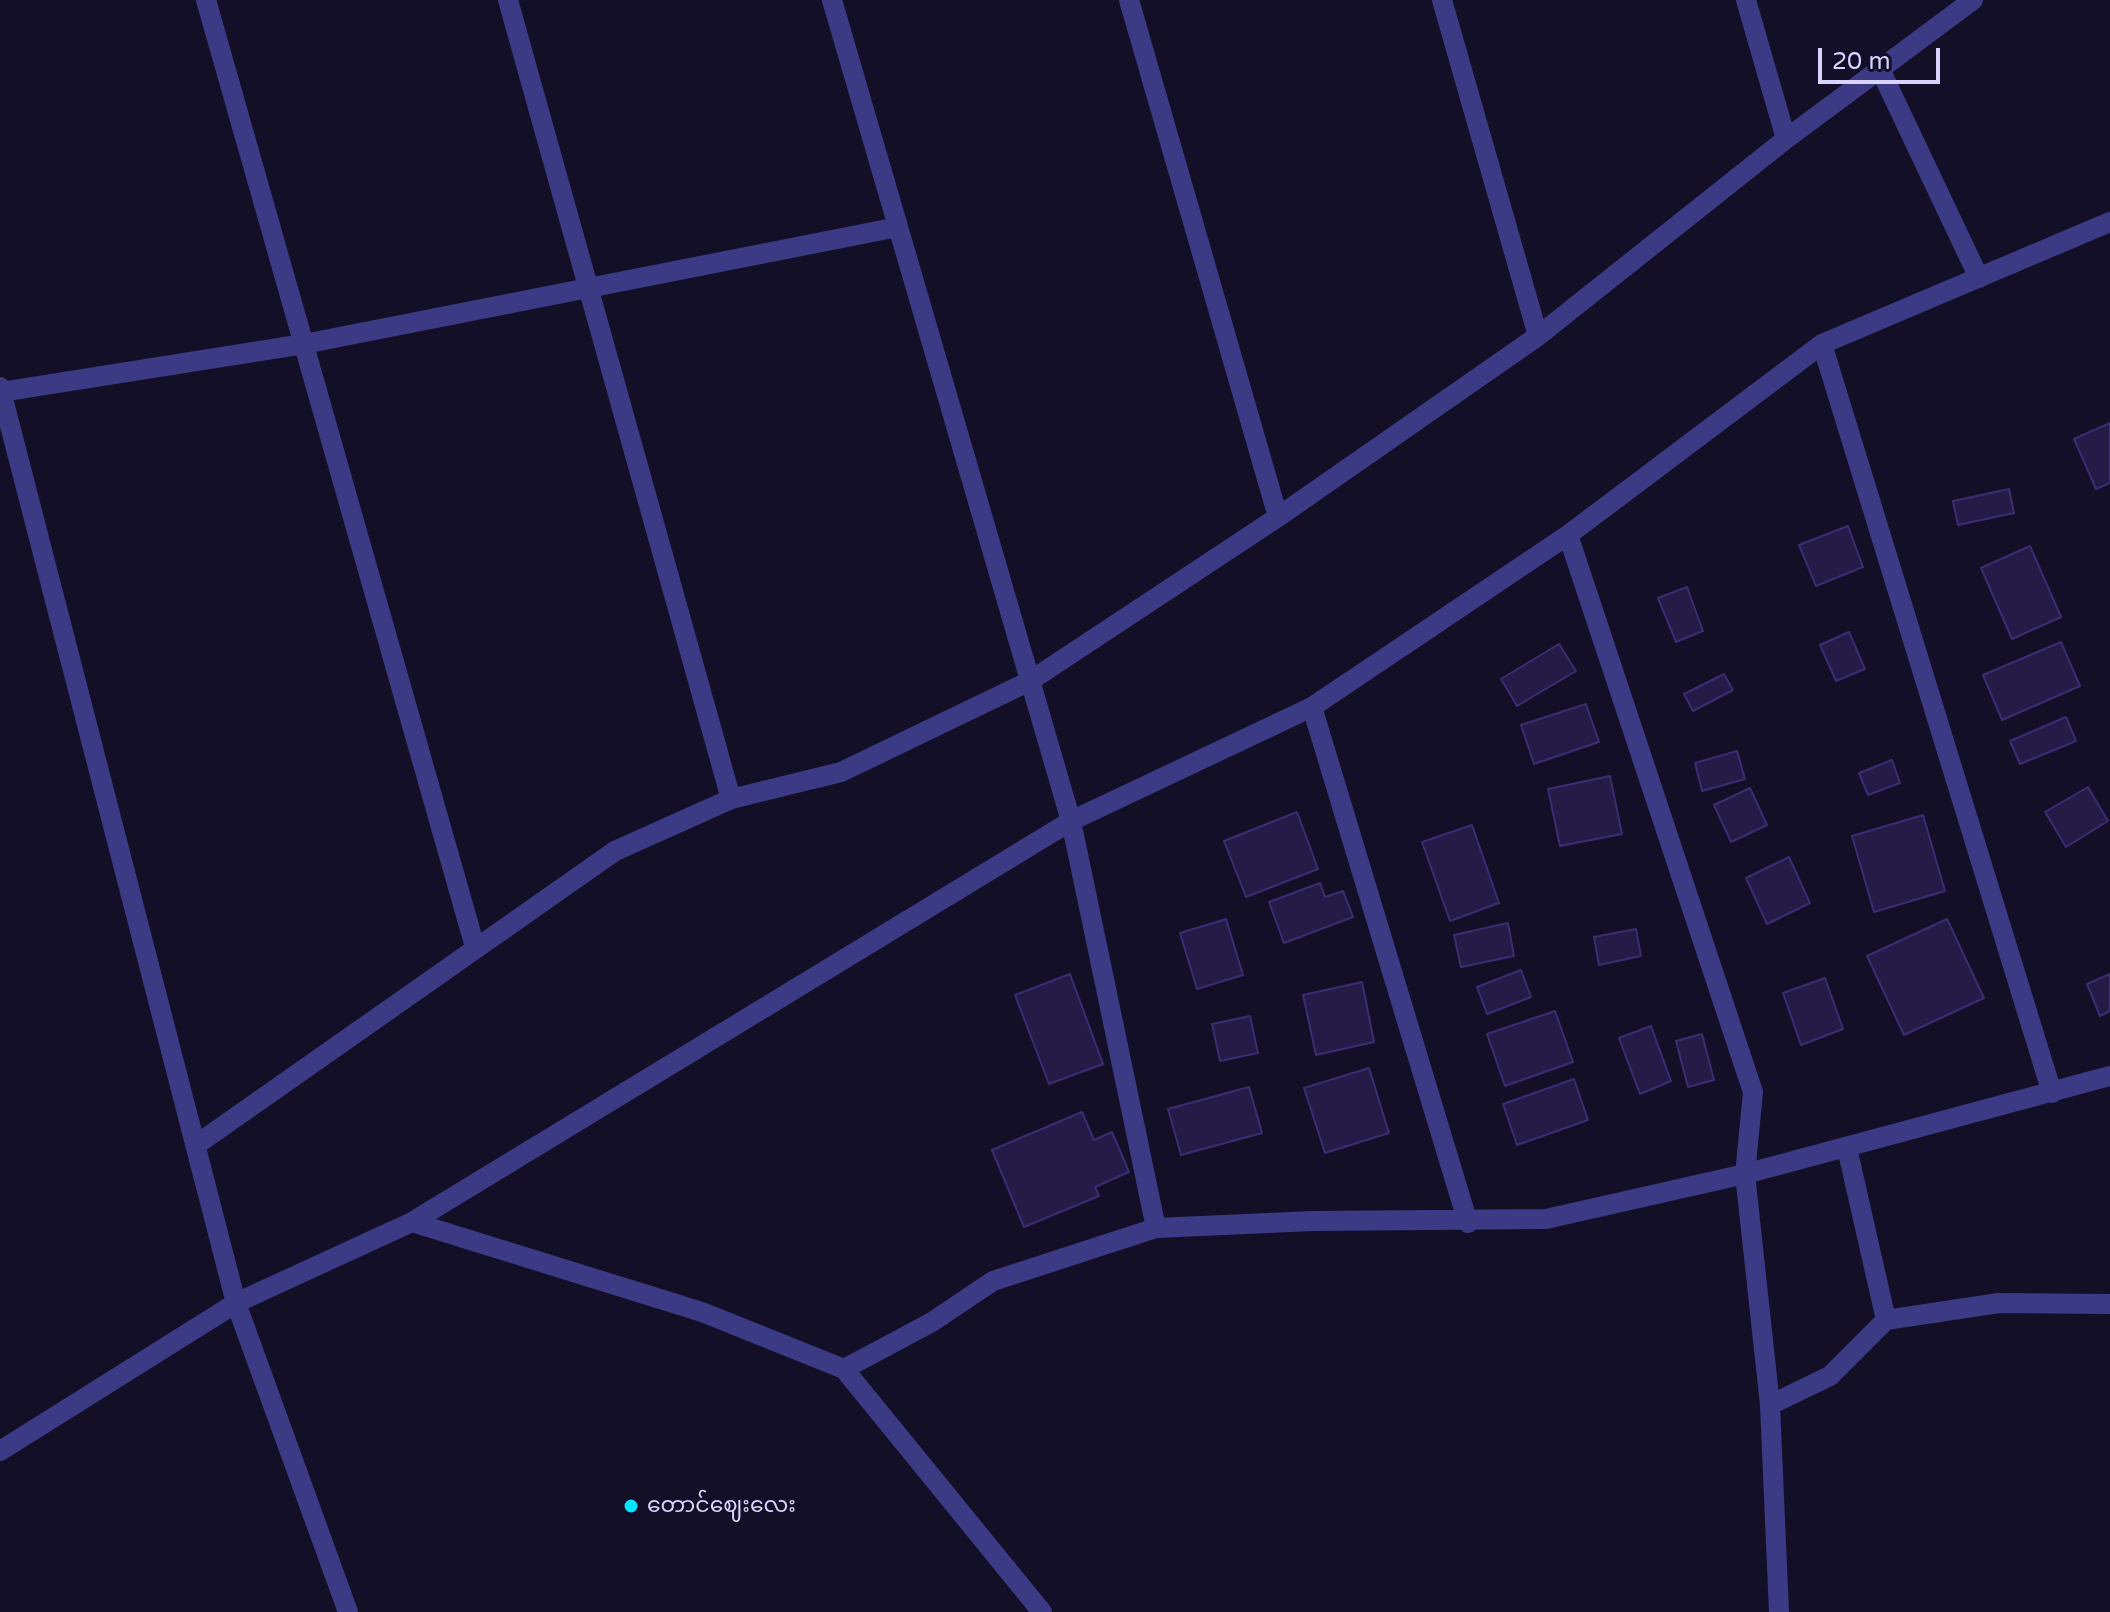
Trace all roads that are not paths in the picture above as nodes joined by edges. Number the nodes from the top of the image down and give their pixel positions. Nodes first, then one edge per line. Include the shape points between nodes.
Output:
1 (206, 0) edge
2 (508, 0) edge
3 (832, 0) edge
4 (1129, 0) edge
5 (1442, 0) edge
6 (1746, 0) edge
7 (1973, 0) edge
8 (1880, 69) junction
9 (1786, 139) junction
10 (2110, 222) edge
11 (898, 227) junction
12 (1979, 278) junction
13 (588, 287) junction
14 (1538, 336) junction
15 (304, 344) junction
16 (1822, 344) junction
17 (0, 391) edge
18 (1278, 517) junction
19 (1568, 535) junction
20 (1030, 681) junction
21 (1312, 707) junction
22 (731, 799) junction
23 (1071, 821) junction
24 (475, 947) junction
25 (2110, 1076) edge
26 (2052, 1093) junction
27 (196, 1145) junction
28 (1847, 1148) junction
29 (1745, 1174) junction
30 (412, 1222) junction
31 (1468, 1223) junction
32 (1156, 1228) junction
33 (236, 1303) junction
34 (2110, 1304) edge
35 (1886, 1320) junction
36 (844, 1369) junction
37 (1770, 1405) junction
38 (0, 1451) edge
39 (348, 1612) edge
40 (1042, 1612) edge
41 (1779, 1612) edge

1 - 15 street
2 - 13 street
3 - 11 street
4 - 18 street
5 - 14 street
6 - 9 street
7 - 8 street
8 - 9 street
8 - 12 street
9 - 14 street
10 - 12 street
11 - 13 street
11 - 20 street
12 - 16 street
13 - 15 street
13 - 22 street
14 - 18 street
15 - 17 street
15 - 24 street
16 - 19 street
16 - 26 street
17 - 27 street
18 - 20 street
19 - 21 street
19 - 29 street via 1753,1092
20 - 22 street via 841,772
20 - 23 street
21 - 23 street
21 - 31 street
22 - 24 street via 615,851
23 - 30 street
23 - 32 street
24 - 27 street
25 - 26 street
26 - 28 street
27 - 33 street
28 - 29 street
28 - 35 street
29 - 31 street via 1546,1219
29 - 37 street
30 - 33 street
30 - 36 street via 702,1312
31 - 32 street via 1313,1221
32 - 36 street via 993,1281 932,1322
33 - 38 street
33 - 39 street
34 - 35 street via 1999,1303
35 - 37 street via 1830,1376
36 - 40 street
37 - 41 street

